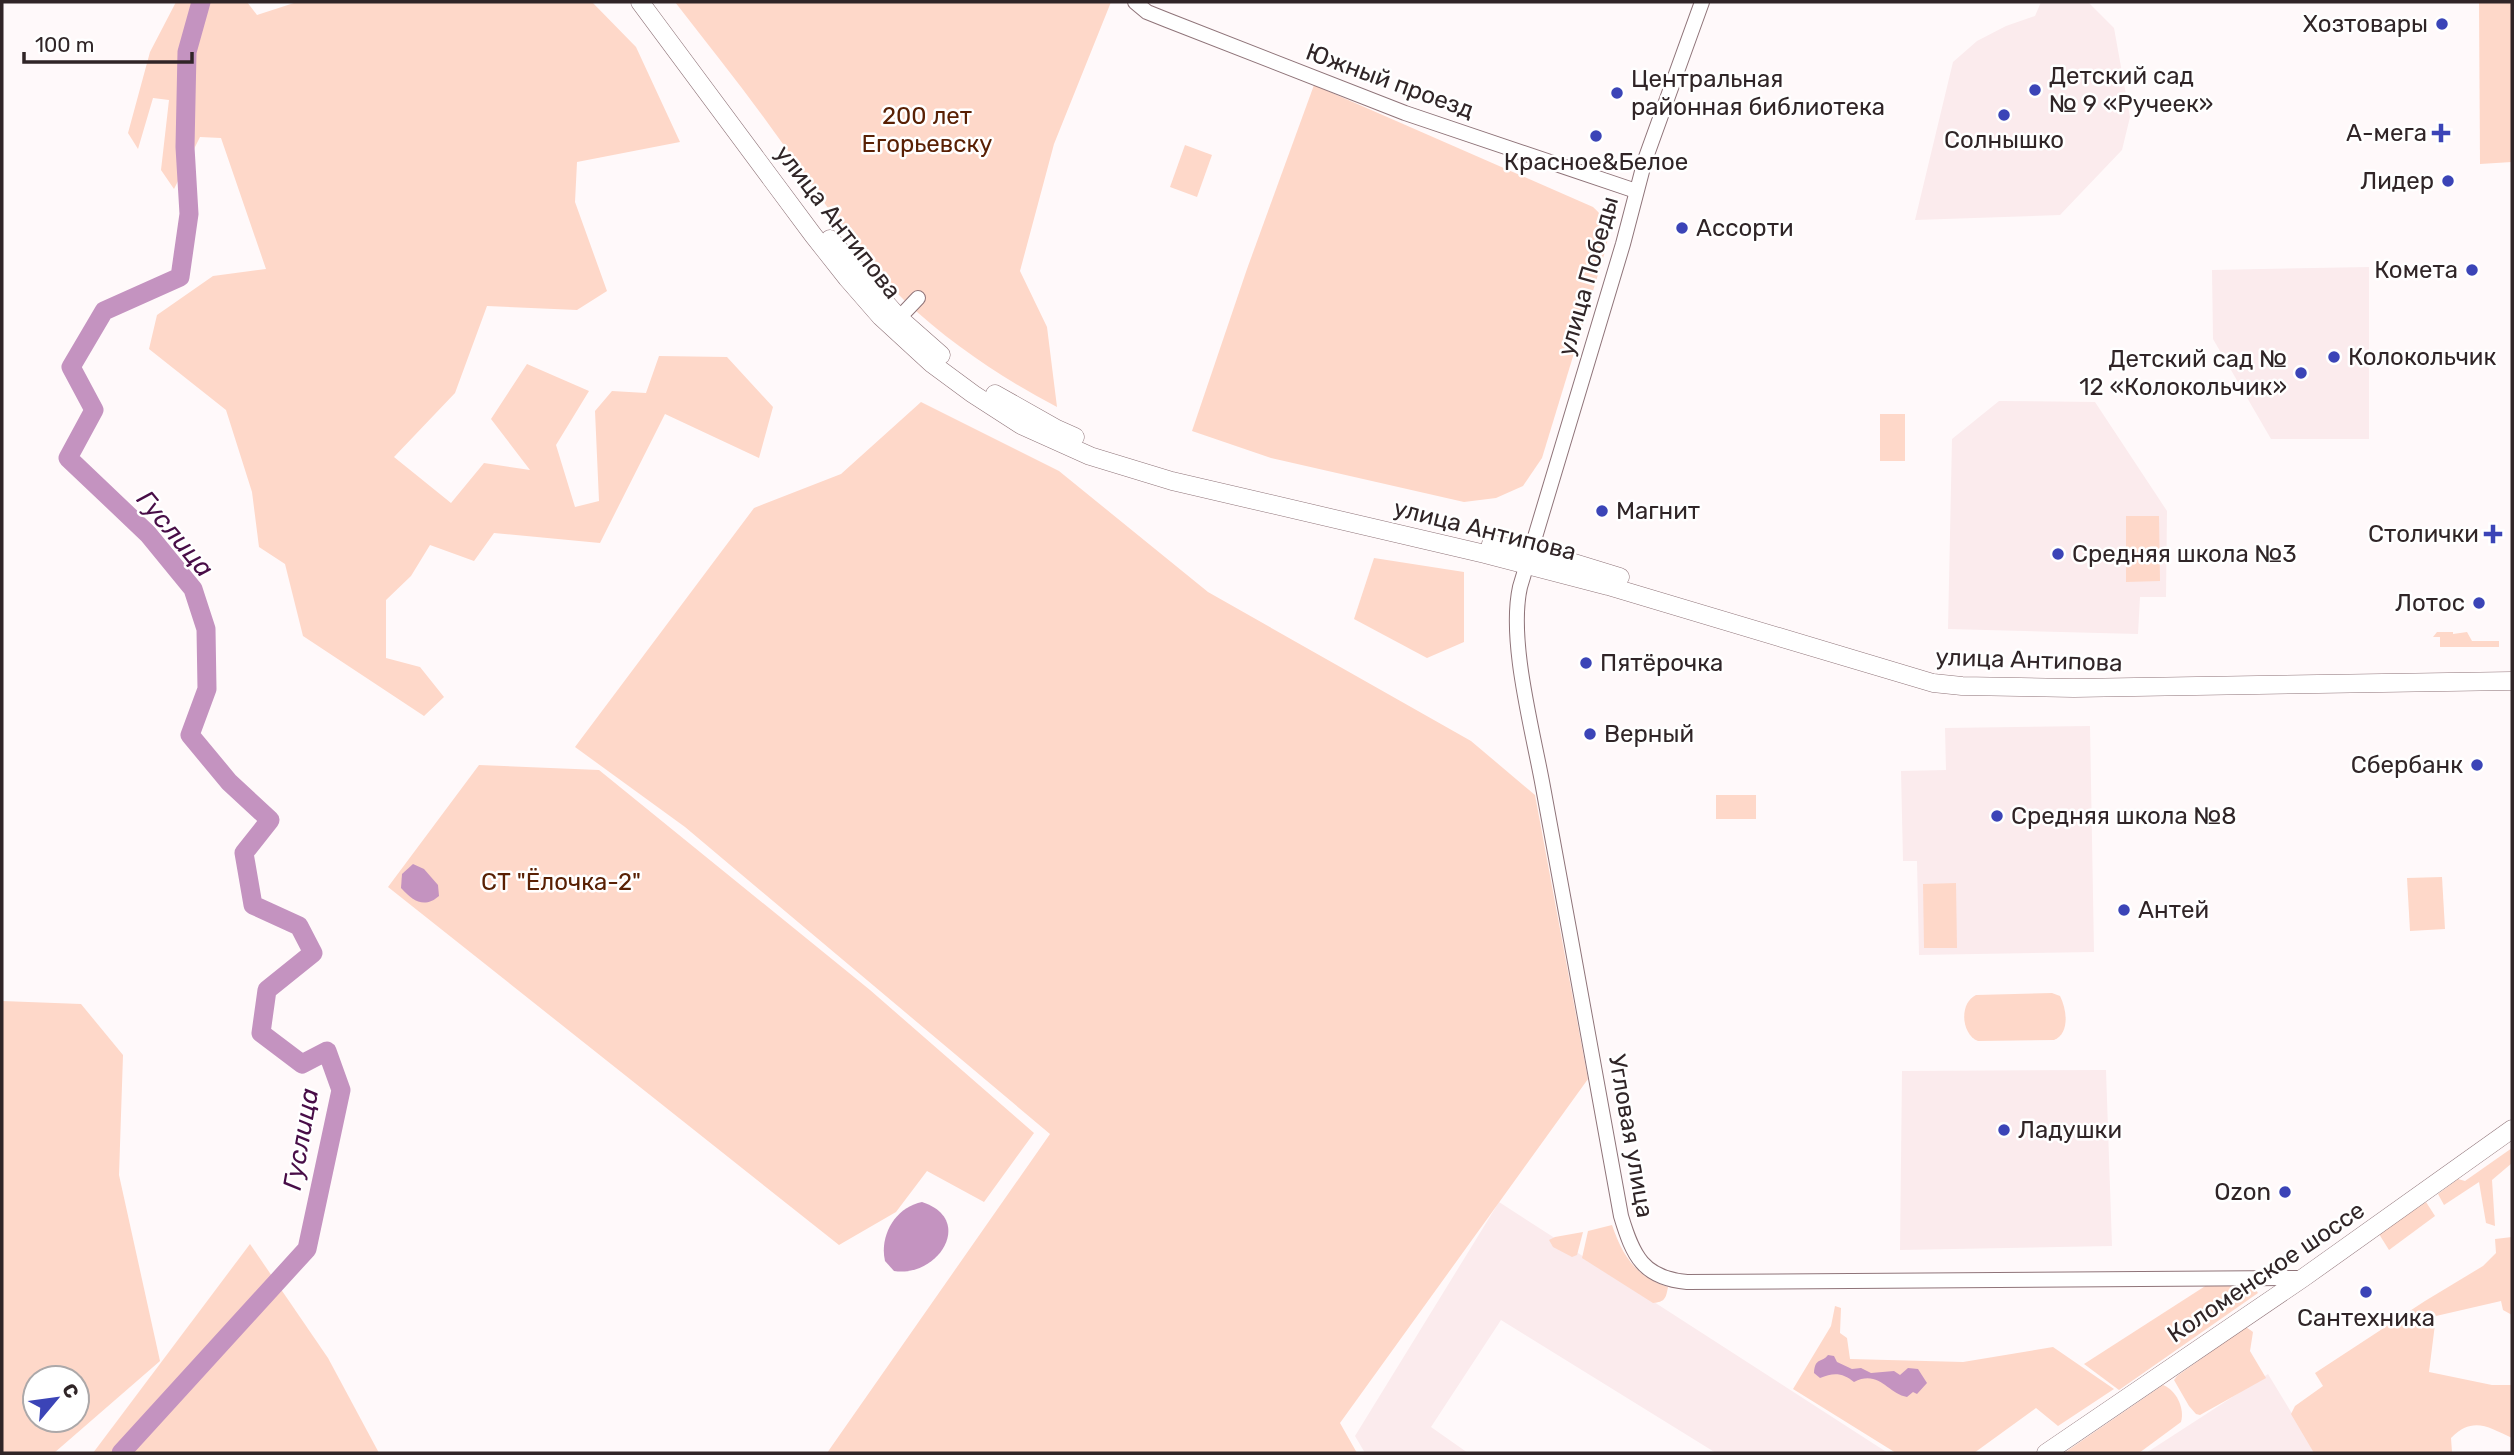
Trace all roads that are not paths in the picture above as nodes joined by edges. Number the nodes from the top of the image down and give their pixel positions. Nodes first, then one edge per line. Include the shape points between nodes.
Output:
1 (640, 2) edge
2 (655, 2) edge
3 (1135, 2) edge
4 (1702, 2) edge
5 (1636, 191) junction
6 (918, 298) dead end
7 (899, 318) junction
8 (1529, 558) junction
9 (2512, 669) edge
10 (2512, 681) edge
11 (2512, 1129) edge
12 (2303, 1278) junction
13 (2046, 1453) edge

1 - 8 main road, улица Антипова via 846,278 915,350 991,405 1090,456 1162,478
2 - 7 main road, улица Антипова via 823,229
3 - 5 street, Южный проезд via 1147,12 1383,105
4 - 5 street, улица Победы
5 - 8 street, улица Победы
6 - 7 street
7 - 8 main road, улица Антипова via 938,354 986,388 1057,429 1102,448 1256,492
8 - 9 main road, улица Антипова via 1555,557 1936,672 2057,677
8 - 10 main road, улица Антипова via 1608,586 1939,684 2074,688
8 - 12 street, Угловая улица via 1519,593 1519,651 1620,1216 1645,1268 1665,1279 1696,1282
11 - 12 main road, Коломенское шоссе
12 - 13 main road, Коломенское шоссе

